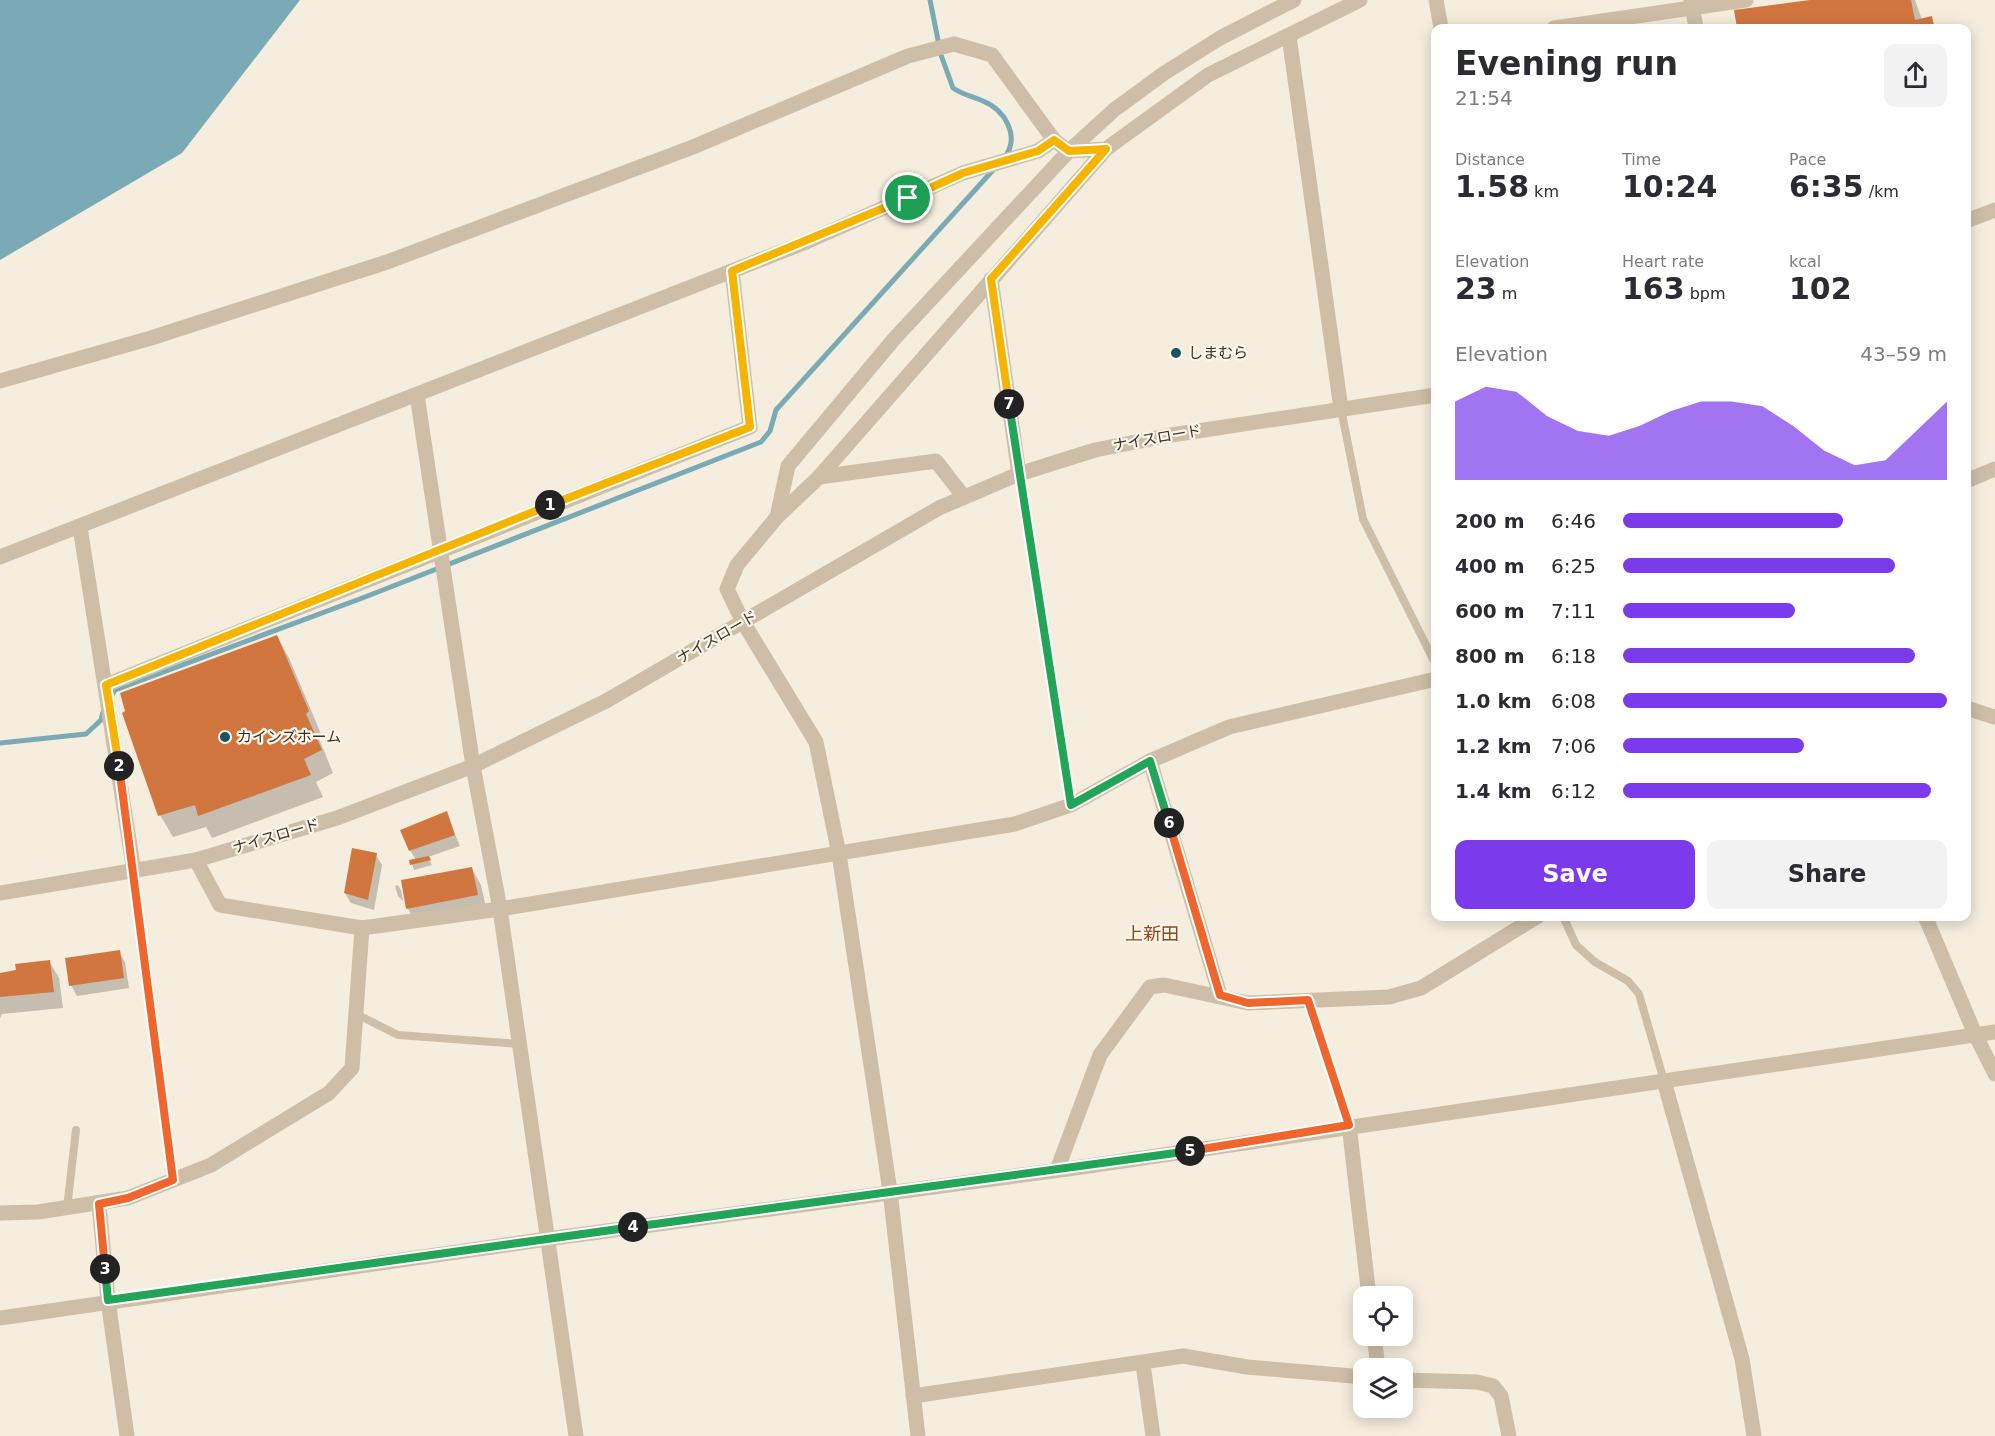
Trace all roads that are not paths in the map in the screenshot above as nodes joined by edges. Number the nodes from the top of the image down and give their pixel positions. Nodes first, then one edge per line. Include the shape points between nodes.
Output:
1 (1294, 0) edge
2 (1360, 0) edge
3 (1436, 0) edge
4 (1746, 0) edge
5 (1692, 4) edge
6 (1440, 24) edge
7 (1577, 24) edge
8 (1695, 24) edge
9 (1289, 36) junction
10 (1054, 140) junction
11 (1106, 149) junction
12 (1069, 151) junction
13 (1995, 210) edge
14 (1971, 219) edge
15 (732, 271) junction
16 (991, 279) junction
17 (0, 381) edge
18 (417, 394) junction
19 (1431, 396) edge
20 (1341, 409) junction
21 (1995, 469) edge
22 (1020, 474) junction
23 (819, 477) junction
24 (1971, 479) edge
25 (964, 497) junction
26 (777, 517) junction
27 (80, 527) junction
28 (441, 548) junction
29 (0, 557) edge
30 (743, 622) junction
31 (1431, 655) edge
32 (1431, 680) edge
33 (106, 685) junction
34 (1971, 710) edge
35 (1995, 717) edge
36 (1150, 761) junction
37 (473, 766) junction
38 (1071, 805) junction
39 (839, 854) junction
40 (196, 860) junction
41 (134, 872) junction
42 (0, 893) edge
43 (500, 909) junction
44 (1530, 921) edge
45 (1565, 921) edge
46 (1927, 921) edge
47 (362, 928) junction
48 (1220, 995) junction
49 (1308, 1000) junction
50 (356, 1014) junction
51 (1995, 1032) edge
52 (1975, 1034) junction
53 (519, 1044) junction
54 (1995, 1074) edge
55 (1664, 1081) junction
56 (1349, 1125) junction
57 (76, 1130) dead end
58 (1057, 1170) junction
59 (173, 1180) junction
60 (890, 1191) junction
61 (99, 1204) junction
62 (67, 1208) junction
63 (0, 1213) edge
64 (547, 1239) junction
65 (1368, 1286) edge
66 (108, 1300) junction
67 (0, 1318) edge
68 (1143, 1364) junction
69 (1353, 1376) edge
70 (1413, 1380) edge
71 (913, 1396) junction
72 (127, 1436) edge
73 (576, 1436) edge
74 (918, 1436) edge
75 (1153, 1436) edge
76 (1509, 1436) edge
77 (1754, 1436) edge

1 - 12 street via 1220,38 1163,74 1114,110
2 - 9 street
3 - 6 street
4 - 5 street
5 - 7 street
5 - 8 street
9 - 11 street via 1208,75
9 - 20 street
10 - 12 street
10 - 15 street via 1038,151 963,173
10 - 17 street via 992,55 954,44 908,56 693,147 387,262 151,338
11 - 12 street
11 - 16 street
12 - 26 street via 894,339 789,466
13 - 14 street
15 - 18 street
15 - 28 street via 750,427
16 - 22 street
16 - 23 street
18 - 27 street
18 - 28 street
19 - 20 street, ナイスロード
20 - 22 street, ナイスロード via 1117,445
20 - 31 lane via 1363,519
21 - 24 street
22 - 25 street, ナイスロード
22 - 38 lane
23 - 25 street via 936,461
23 - 26 street
25 - 30 street, ナイスロード
26 - 30 street via 737,565 727,589
27 - 29 street
27 - 33 street
28 - 33 street
28 - 37 street
30 - 37 street, ナイスロード via 606,701
30 - 39 street via 816,742
32 - 36 street via 1229,728
33 - 41 street
34 - 35 street
36 - 38 street
36 - 48 street
37 - 40 street, ナイスロード via 337,818
37 - 43 street
38 - 39 street via 1016,824
39 - 43 street
39 - 60 street
40 - 41 street, ナイスロード
40 - 47 street via 220,905
41 - 42 street, ナイスロード
41 - 59 lane
43 - 47 street
43 - 53 street
44 - 49 street via 1421,988 1389,997
45 - 55 lane via 1576,945 1594,962 1628,981 1639,994
46 - 52 street
47 - 50 street
48 - 49 street via 1248,1003
48 - 58 street via 1164,985 1150,987 1100,1055
49 - 56 lane
50 - 53 lane via 398,1035
50 - 59 street via 352,1068 329,1093 211,1165
51 - 52 street
52 - 54 street
52 - 55 street
53 - 64 street
55 - 56 street
55 - 77 street via 1742,1359
56 - 58 street
56 - 65 street
57 - 62 lane
58 - 60 street
59 - 61 street via 128,1198
60 - 64 street
60 - 71 street
61 - 62 street
61 - 66 street
62 - 63 street
64 - 66 street
64 - 73 street
66 - 67 street
66 - 72 street
68 - 69 street via 1183,1356 1247,1367
68 - 71 street
68 - 75 street
70 - 76 street via 1493,1386 1501,1396
71 - 74 street

